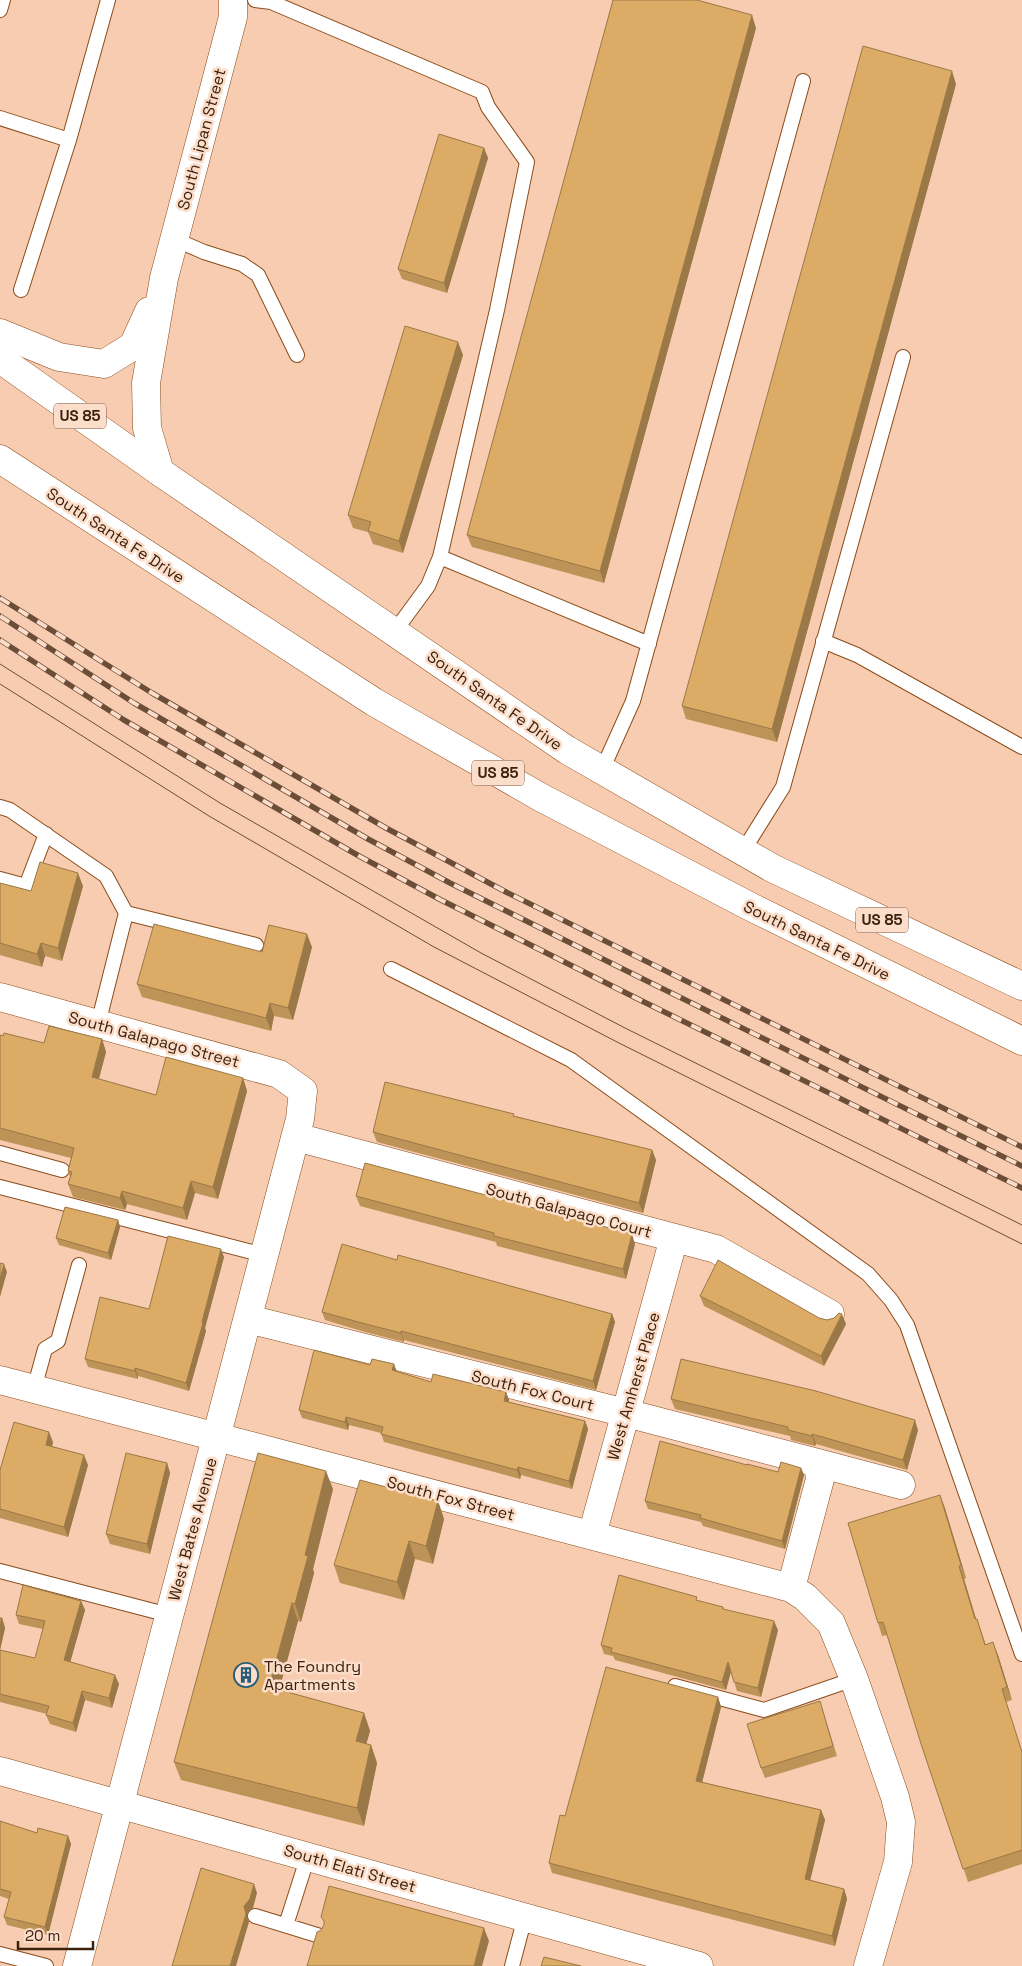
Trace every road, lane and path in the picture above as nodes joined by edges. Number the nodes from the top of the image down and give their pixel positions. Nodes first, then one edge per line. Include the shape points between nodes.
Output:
1 (3, 0) edge
2 (108, 0) edge
3 (233, 0) edge
4 (254, 0) edge
5 (0, 10) edge
6 (803, 81) dead end
7 (0, 118) edge
8 (69, 140) junction
9 (174, 239) junction
10 (164, 278) junction
11 (21, 290) dead end
12 (0, 333) edge
13 (297, 356) dead end
14 (903, 357) dead end
15 (0, 359) edge
16 (0, 459) edge
17 (160, 472) junction
18 (440, 557) junction
19 (395, 631) junction
20 (823, 641) junction
21 (648, 644) junction
22 (1022, 747) edge
23 (602, 770) junction
24 (0, 807) edge
25 (46, 834) junction
26 (743, 851) junction
27 (0, 879) edge
28 (126, 913) junction
29 (256, 944) dead end
30 (391, 969) dead end
31 (1022, 986) edge
32 (0, 997) edge
33 (98, 1024) junction
34 (1022, 1040) edge
35 (303, 1091) joint
36 (296, 1137) junction
37 (0, 1153) edge
38 (62, 1170) dead end
39 (0, 1187) edge
40 (674, 1238) junction
41 (264, 1255) junction
42 (79, 1265) dead end
43 (830, 1314) dead end
44 (248, 1319) junction
45 (0, 1380) edge
46 (34, 1389) junction
47 (626, 1413) junction
48 (216, 1437) junction
49 (818, 1463) junction
50 (900, 1485) dead end
51 (592, 1535) junction
52 (0, 1571) edge
53 (790, 1588) junction
54 (169, 1615) junction
55 (1022, 1654) edge
56 (854, 1679) junction
57 (661, 1682) edge
58 (0, 1771) edge
59 (120, 1803) junction
60 (308, 1856) junction
61 (255, 1916) dead end
62 (525, 1917) junction
63 (286, 1925) junction
64 (320, 1936) edge
65 (0, 1954) edge
66 (645, 1959) edge
67 (46, 1966) edge
68 (77, 1966) edge
69 (512, 1966) edge
70 (699, 1966) edge
71 (868, 1966) edge

1 - 5 lane
2 - 8 lane
3 - 9 main road, South Lipan Street via 233,17
4 - 18 lane via 270,2 482,92 488,107 527,162 497,310
6 - 21 lane
7 - 8 lane
8 - 11 lane
9 - 10 main road, South Lipan Street
9 - 13 lane via 242,264 258,275
10 - 12 main road, South Lipan Street via 133,346 104,364 59,357
10 - 17 main road, South Lipan Street via 146,383 147,428
14 - 20 lane
15 - 17 main road, South Santa Fe Drive / US 85
16 - 34 main road, South Santa Fe Drive / US 85 via 374,702 542,798 753,908
17 - 19 main road, South Santa Fe Drive / US 85
18 - 19 lane via 428,586
18 - 21 lane
19 - 23 main road, South Santa Fe Drive / US 85 via 567,750
20 - 22 lane via 857,655
20 - 26 lane via 783,787
21 - 23 lane via 633,701
23 - 26 main road, South Santa Fe Drive / US 85
24 - 25 lane
25 - 27 lane via 26,886
25 - 28 lane via 106,876
26 - 31 main road, South Santa Fe Drive / US 85 via 772,868
28 - 29 lane
28 - 33 lane
30 - 55 lane via 570,1060 868,1274 907,1325
32 - 33 main road, South Galapago Street
33 - 35 main road, South Galapago Street via 279,1074
35 - 36 main road, West Bates Avenue
36 - 40 main road, South Galapago Court
36 - 41 main road, West Bates Avenue
37 - 38 lane
39 - 41 lane
40 - 43 main road, South Galapago Court via 716,1250
40 - 47 main road, West Amherst Place
41 - 44 main road, West Bates Avenue
42 - 46 lane via 58,1341 45,1349
44 - 47 main road, South Fox Court
44 - 48 main road, West Bates Avenue
45 - 46 main road, South Fox Street
46 - 48 main road, South Fox Street
47 - 49 main road, South Fox Court
47 - 51 main road, West Amherst Place
48 - 51 main road, South Fox Street
48 - 54 main road, West Bates Avenue
49 - 50 main road, South Fox Court
49 - 53 main road via 820,1479
51 - 53 main road, South Fox Street
52 - 54 lane
53 - 56 main road, South Fox Street via 805,1597 830,1623
54 - 59 main road, West Bates Avenue
56 - 57 lane via 764,1710
56 - 71 main road, South Fox Street via 901,1822 898,1862
58 - 59 main road, South Elati Street
59 - 60 main road, South Elati Street
59 - 68 main road, West Bates Avenue
60 - 62 main road, South Elati Street
60 - 63 lane
61 - 63 lane
62 - 66 main road, South Elati Street
62 - 69 lane
63 - 64 lane
65 - 67 lane
66 - 70 main road, South Elati Street

